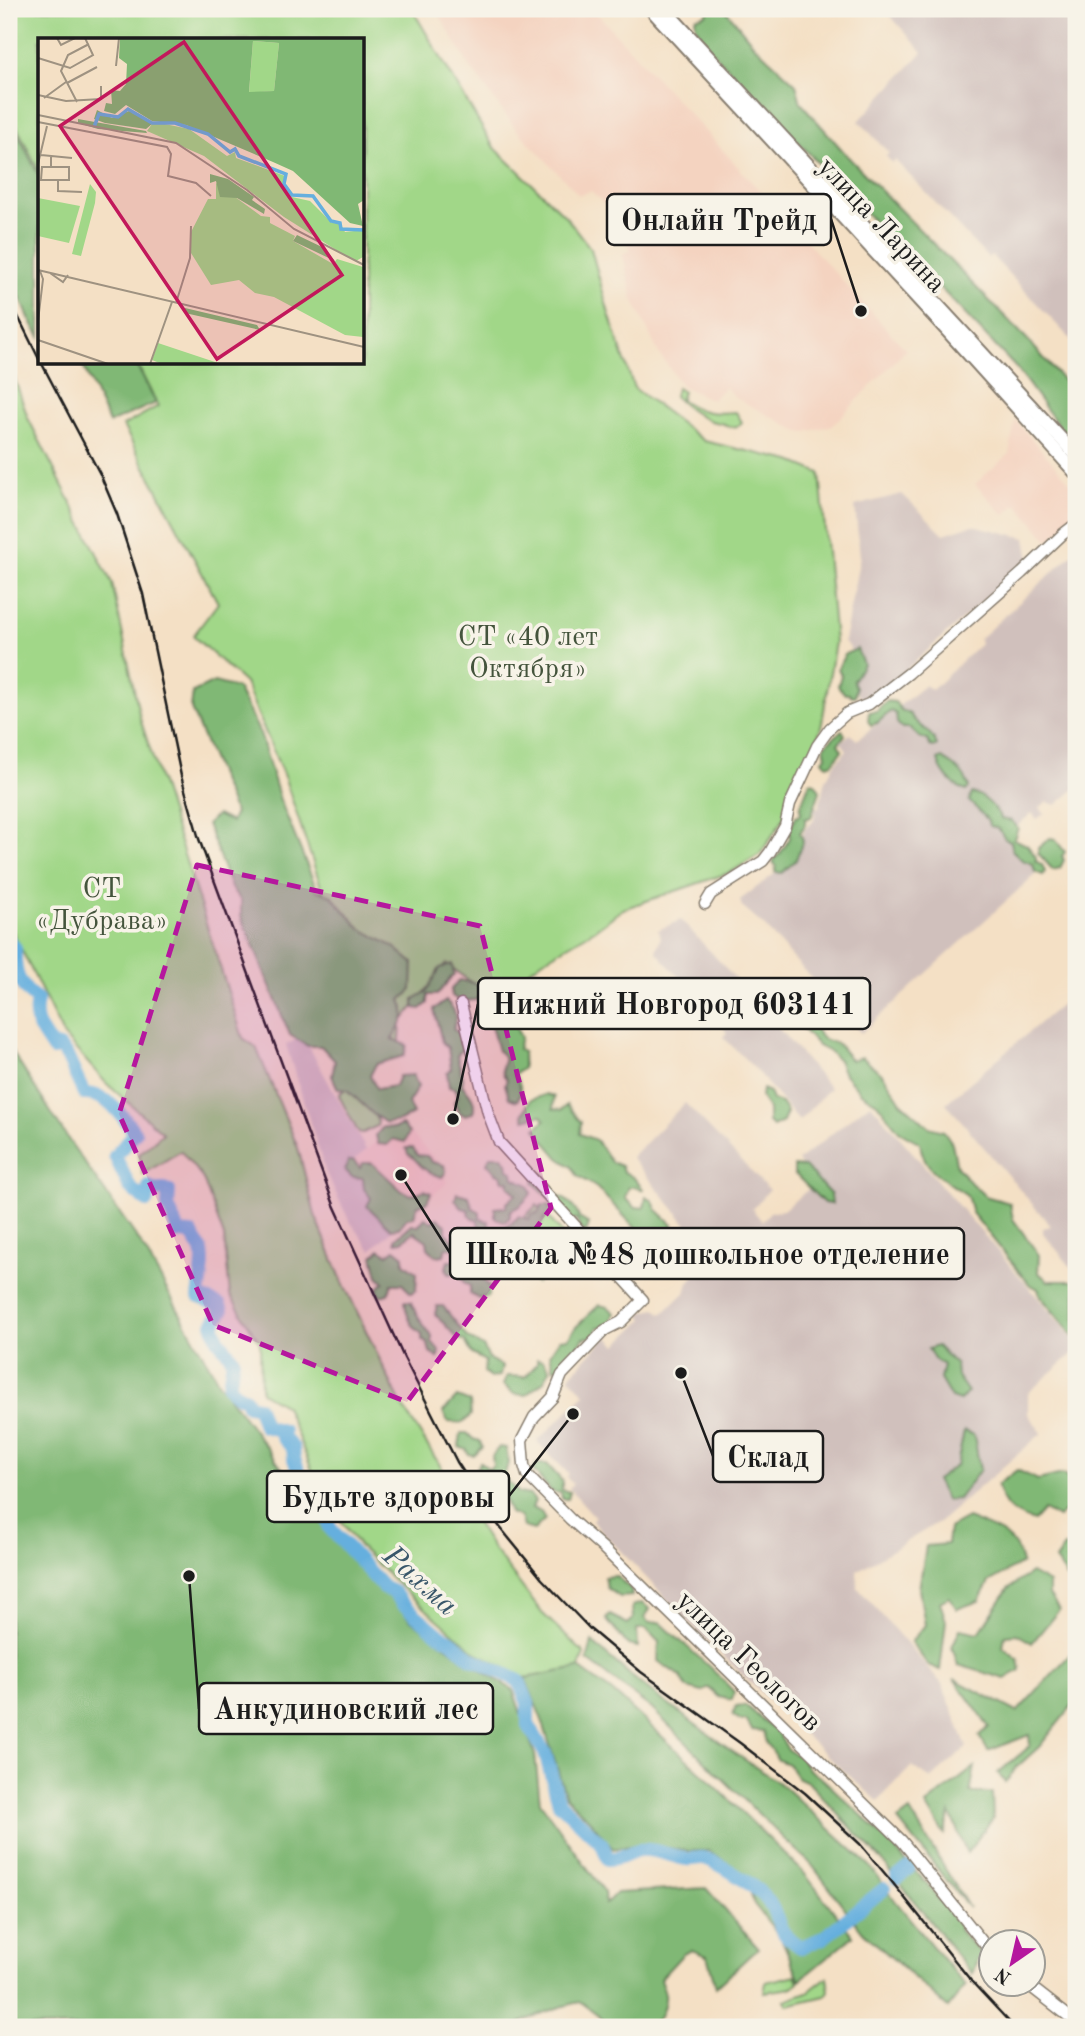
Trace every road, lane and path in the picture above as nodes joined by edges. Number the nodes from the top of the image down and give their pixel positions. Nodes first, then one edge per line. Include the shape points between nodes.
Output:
1 (651, 9) edge
2 (664, 9) edge
3 (1076, 455) edge
4 (1076, 473) edge
5 (1076, 524) edge
6 (705, 904) dead end
7 (461, 1004) dead end
8 (976, 1934) edge
9 (1044, 1997) edge
10 (1076, 2022) edge

1 - 4 main road, улица Ларина
2 - 3 main road, улица Ларина
5 - 6 street via 909,673 830,728 817,746 770,852 711,894
7 - 8 street, улица Геологов via 499,1142 643,1300 621,1322 605,1330 562,1375 553,1397 534,1417 522,1440 524,1465 531,1480 895,1834
9 - 10 street

